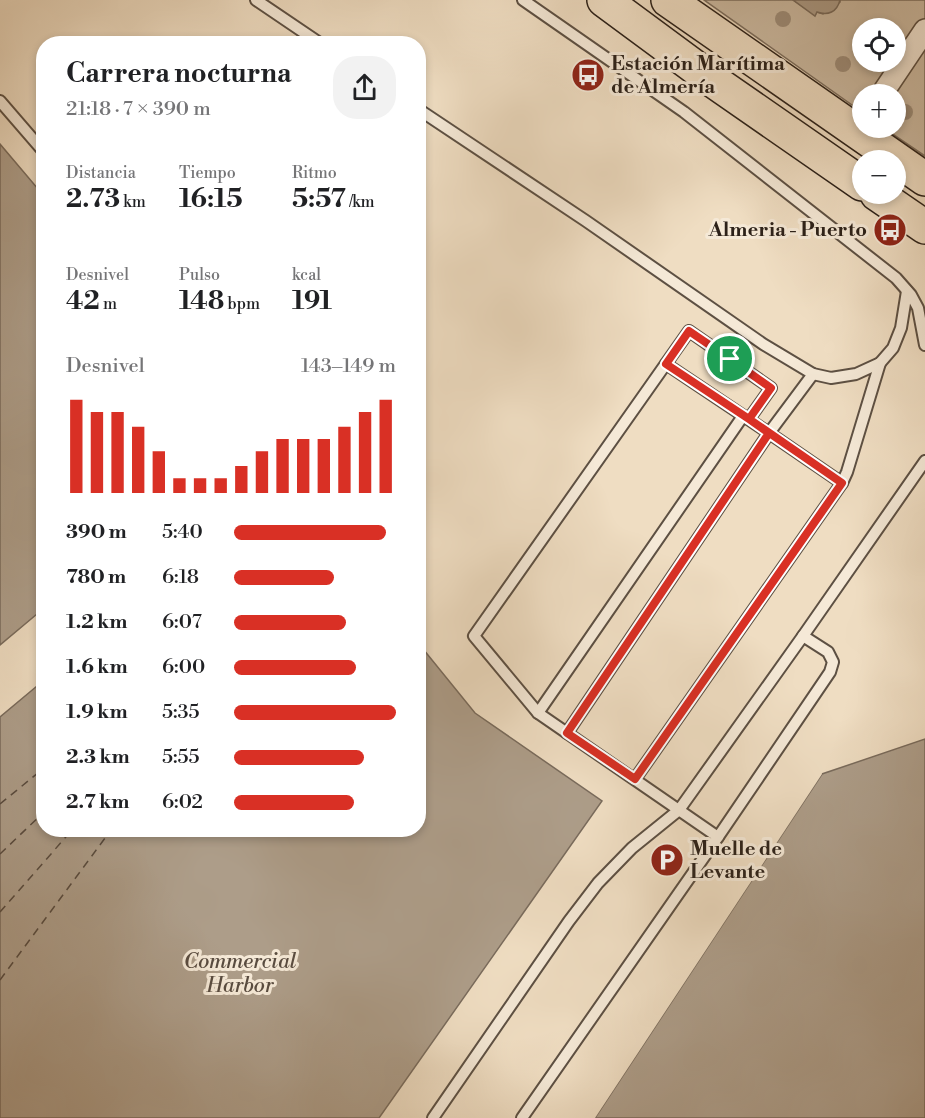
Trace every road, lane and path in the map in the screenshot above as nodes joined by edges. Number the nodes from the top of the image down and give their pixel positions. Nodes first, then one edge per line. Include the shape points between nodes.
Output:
1 (256, 0) edge
2 (523, 0) edge
3 (604, 0) edge
4 (668, 0) edge
5 (925, 30) edge
6 (309, 36) edge
7 (889, 84) edge
8 (0, 101) edge
9 (426, 114) edge
10 (852, 125) edge
11 (874, 138) edge
12 (36, 143) edge
13 (852, 177) edge
14 (925, 179) edge
15 (892, 204) edge
16 (925, 227) edge
17 (907, 291) junction
18 (925, 345) edge
19 (880, 363) junction
20 (666, 364) junction
21 (813, 374) junction
22 (746, 418) junction
23 (769, 433) junction
24 (925, 461) edge
25 (842, 483) junction
26 (803, 636) junction
27 (538, 713) junction
28 (567, 733) junction
29 (635, 779) junction
30 (679, 810) junction
31 (718, 837) junction
32 (433, 1118) edge
33 (522, 1118) edge

1 - 6 lane
2 - 17 lane via 684,112 896,278
3 - 13 highway
4 - 10 highway
5 - 7 street
8 - 12 lane
9 - 21 lane via 763,345
11 - 14 highway
15 - 16 highway
17 - 18 lane via 918,308
17 - 19 lane via 902,328
19 - 21 lane via 856,374 831,378
19 - 25 lane
20 - 22 lane
20 - 22 lane via 689,331 771,388
20 - 27 lane via 474,636
21 - 23 lane
22 - 23 lane
22 - 27 lane
23 - 25 lane
23 - 28 lane
24 - 26 lane
25 - 29 lane
26 - 30 lane
26 - 31 lane via 828,652 830,672
27 - 28 lane
28 - 29 lane
29 - 30 lane
30 - 31 lane
30 - 32 lane via 632,848 598,883
31 - 33 lane

